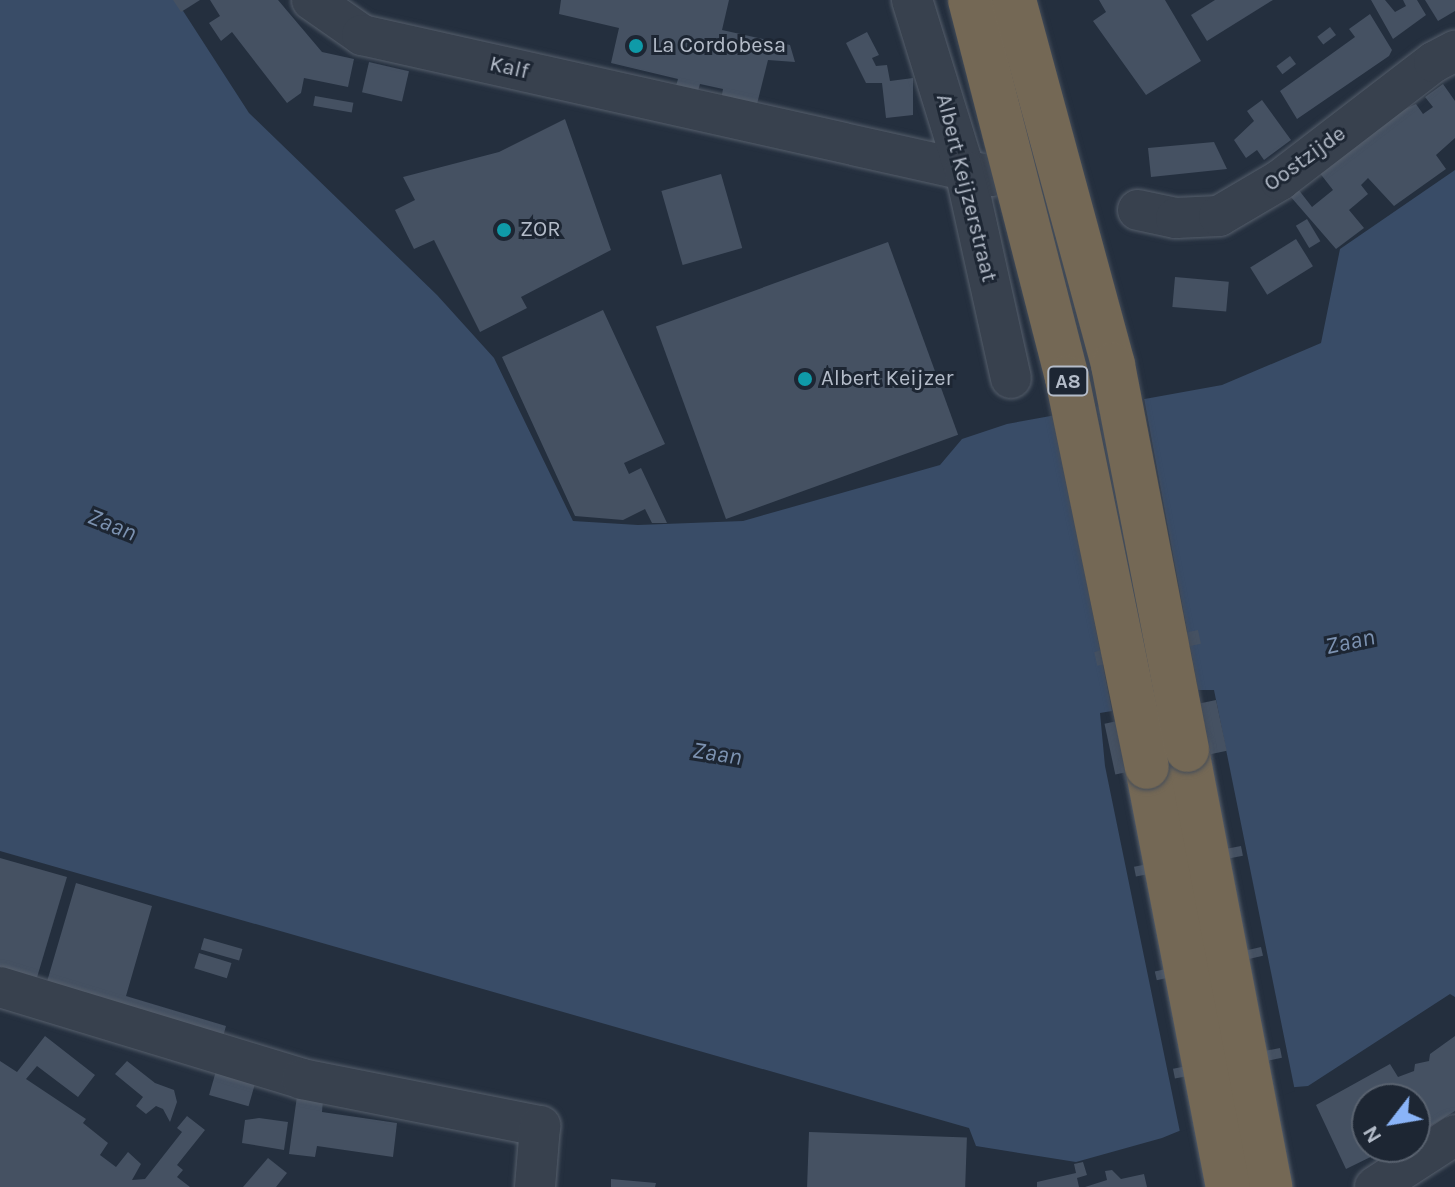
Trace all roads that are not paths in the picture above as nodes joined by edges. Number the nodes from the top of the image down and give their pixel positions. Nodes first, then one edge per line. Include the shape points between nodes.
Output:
1 (312, 0) edge
2 (912, 0) edge
3 (970, 0) edge
4 (1014, 0) edge
5 (1455, 51) edge
6 (978, 174) junction
7 (1138, 210) dead end
8 (1011, 378) dead end
9 (0, 987) edge
10 (1455, 1135) edge
11 (535, 1187) edge
12 (1228, 1187) edge
13 (1270, 1187) edge
14 (1375, 1187) edge

1 - 6 street, Kalf via 362,35
2 - 6 street, Albert Keijzerstraat
3 - 12 highway, A8, bridge via 1067,378
4 - 13 highway, A8, bridge via 1113,365
5 - 7 street, Oostzijde via 1280,180 1219,216 1176,218
6 - 8 street, Albert Keijzerstraat
9 - 11 street via 302,1079 540,1126
10 - 14 street

